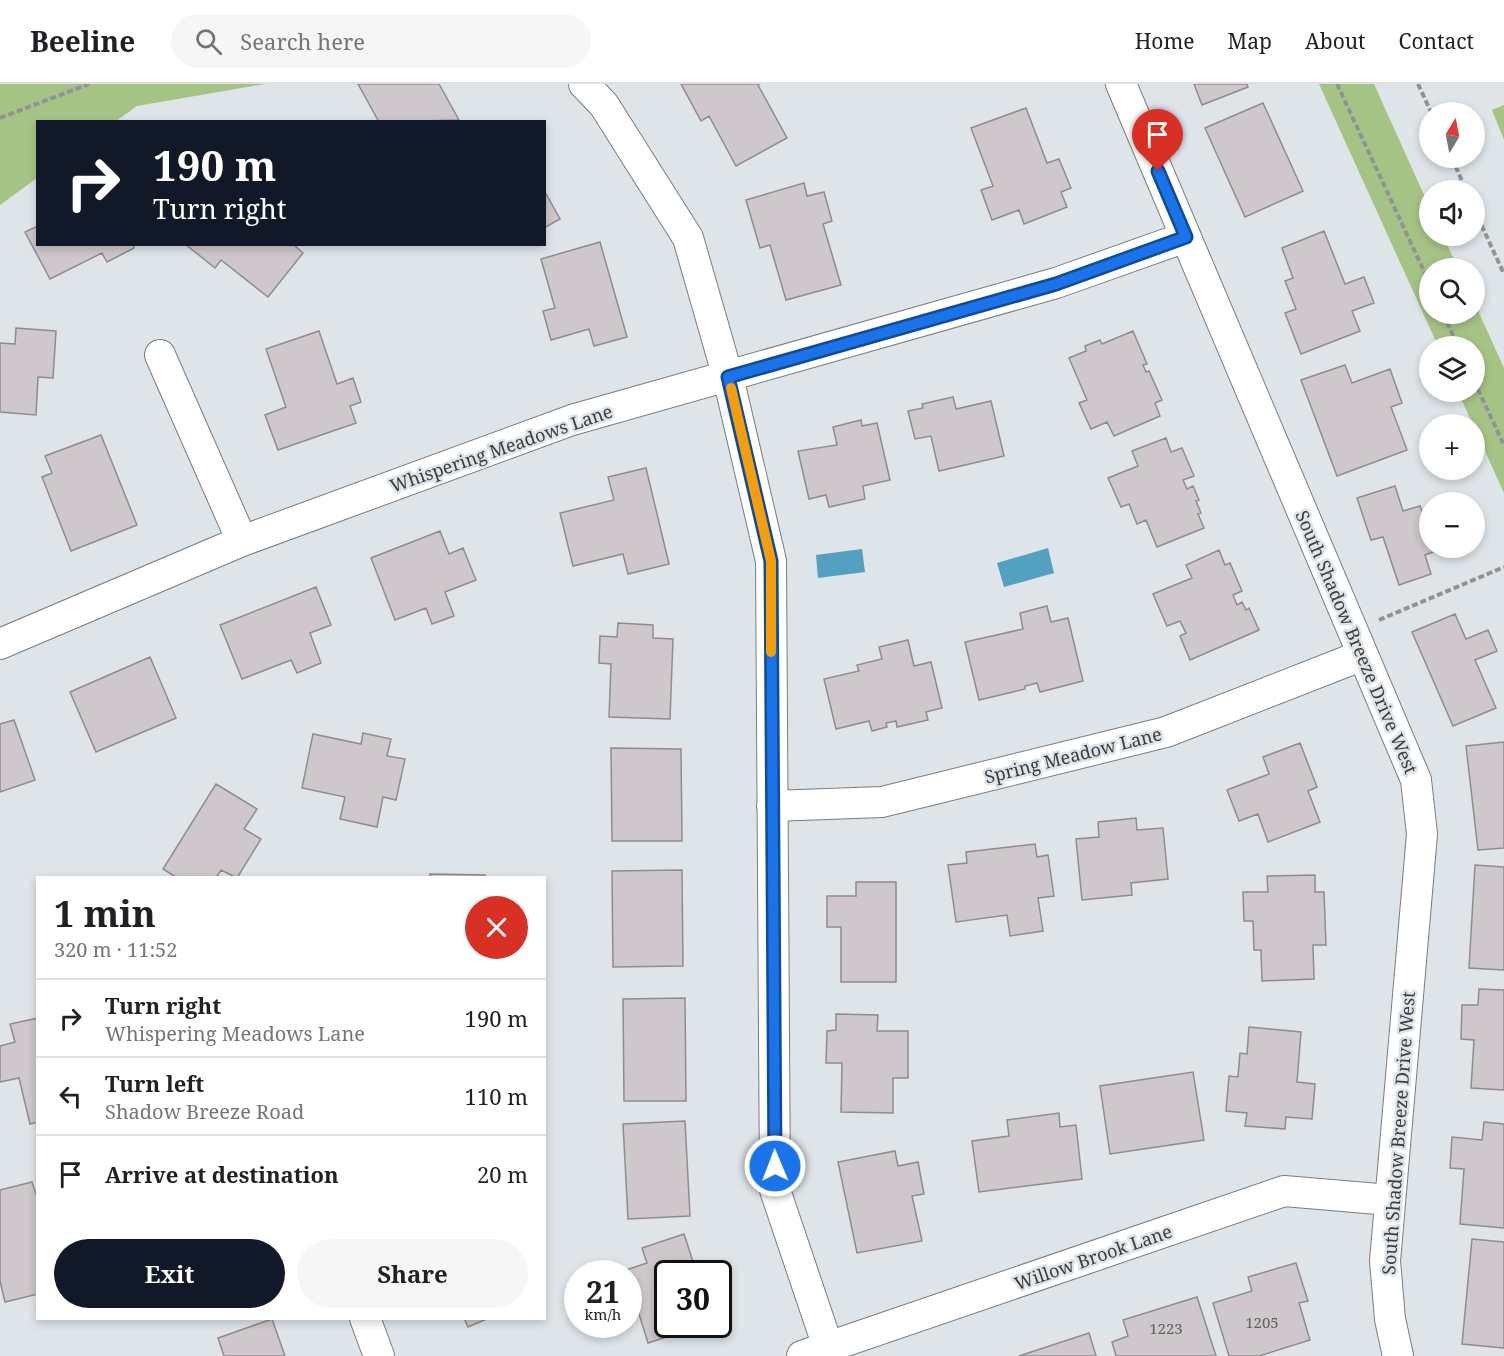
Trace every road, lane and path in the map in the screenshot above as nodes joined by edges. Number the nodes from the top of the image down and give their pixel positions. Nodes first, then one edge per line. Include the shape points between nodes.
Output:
1 (89, 84) edge
2 (584, 84) edge
3 (1121, 84) edge
4 (1336, 84) edge
5 (1418, 84) edge
6 (1426, 102) edge
7 (0, 118) edge
8 (1485, 233) edge
9 (1186, 237) junction
10 (1419, 261) edge
11 (1504, 274) edge
12 (160, 355) dead end
13 (728, 377) junction
14 (1484, 402) edge
15 (1504, 445) edge
16 (242, 541) junction
17 (1504, 567) edge
18 (1369, 624) dead end
19 (0, 644) edge
20 (1363, 655) junction
21 (772, 806) junction
22 (1390, 1200) junction
23 (366, 1320) edge
24 (815, 1352) edge
25 (379, 1356) edge
26 (1398, 1356) edge

1 - 7 path
2 - 13 street via 604,105 688,238
3 - 9 street, South Shadow Breeze Drive West
4 - 10 path
5 - 6 path
8 - 11 path
9 - 13 street, Whispering Meadows Lane via 1056,284
9 - 20 street, South Shadow Breeze Drive West
12 - 16 street
13 - 16 street, Whispering Meadows Lane via 572,420
13 - 21 street via 771,561
14 - 15 path
16 - 19 street, Whispering Meadows Lane
17 - 18 path
20 - 21 street, Spring Meadow Lane via 1166,732 882,802
20 - 22 street, South Shadow Breeze Drive West via 1416,780 1422,834
21 - 24 street via 775,1190
22 - 24 street, Willow Brook Lane via 1284,1191
22 - 26 street, South Shadow Breeze Drive West via 1384,1261
23 - 25 street

